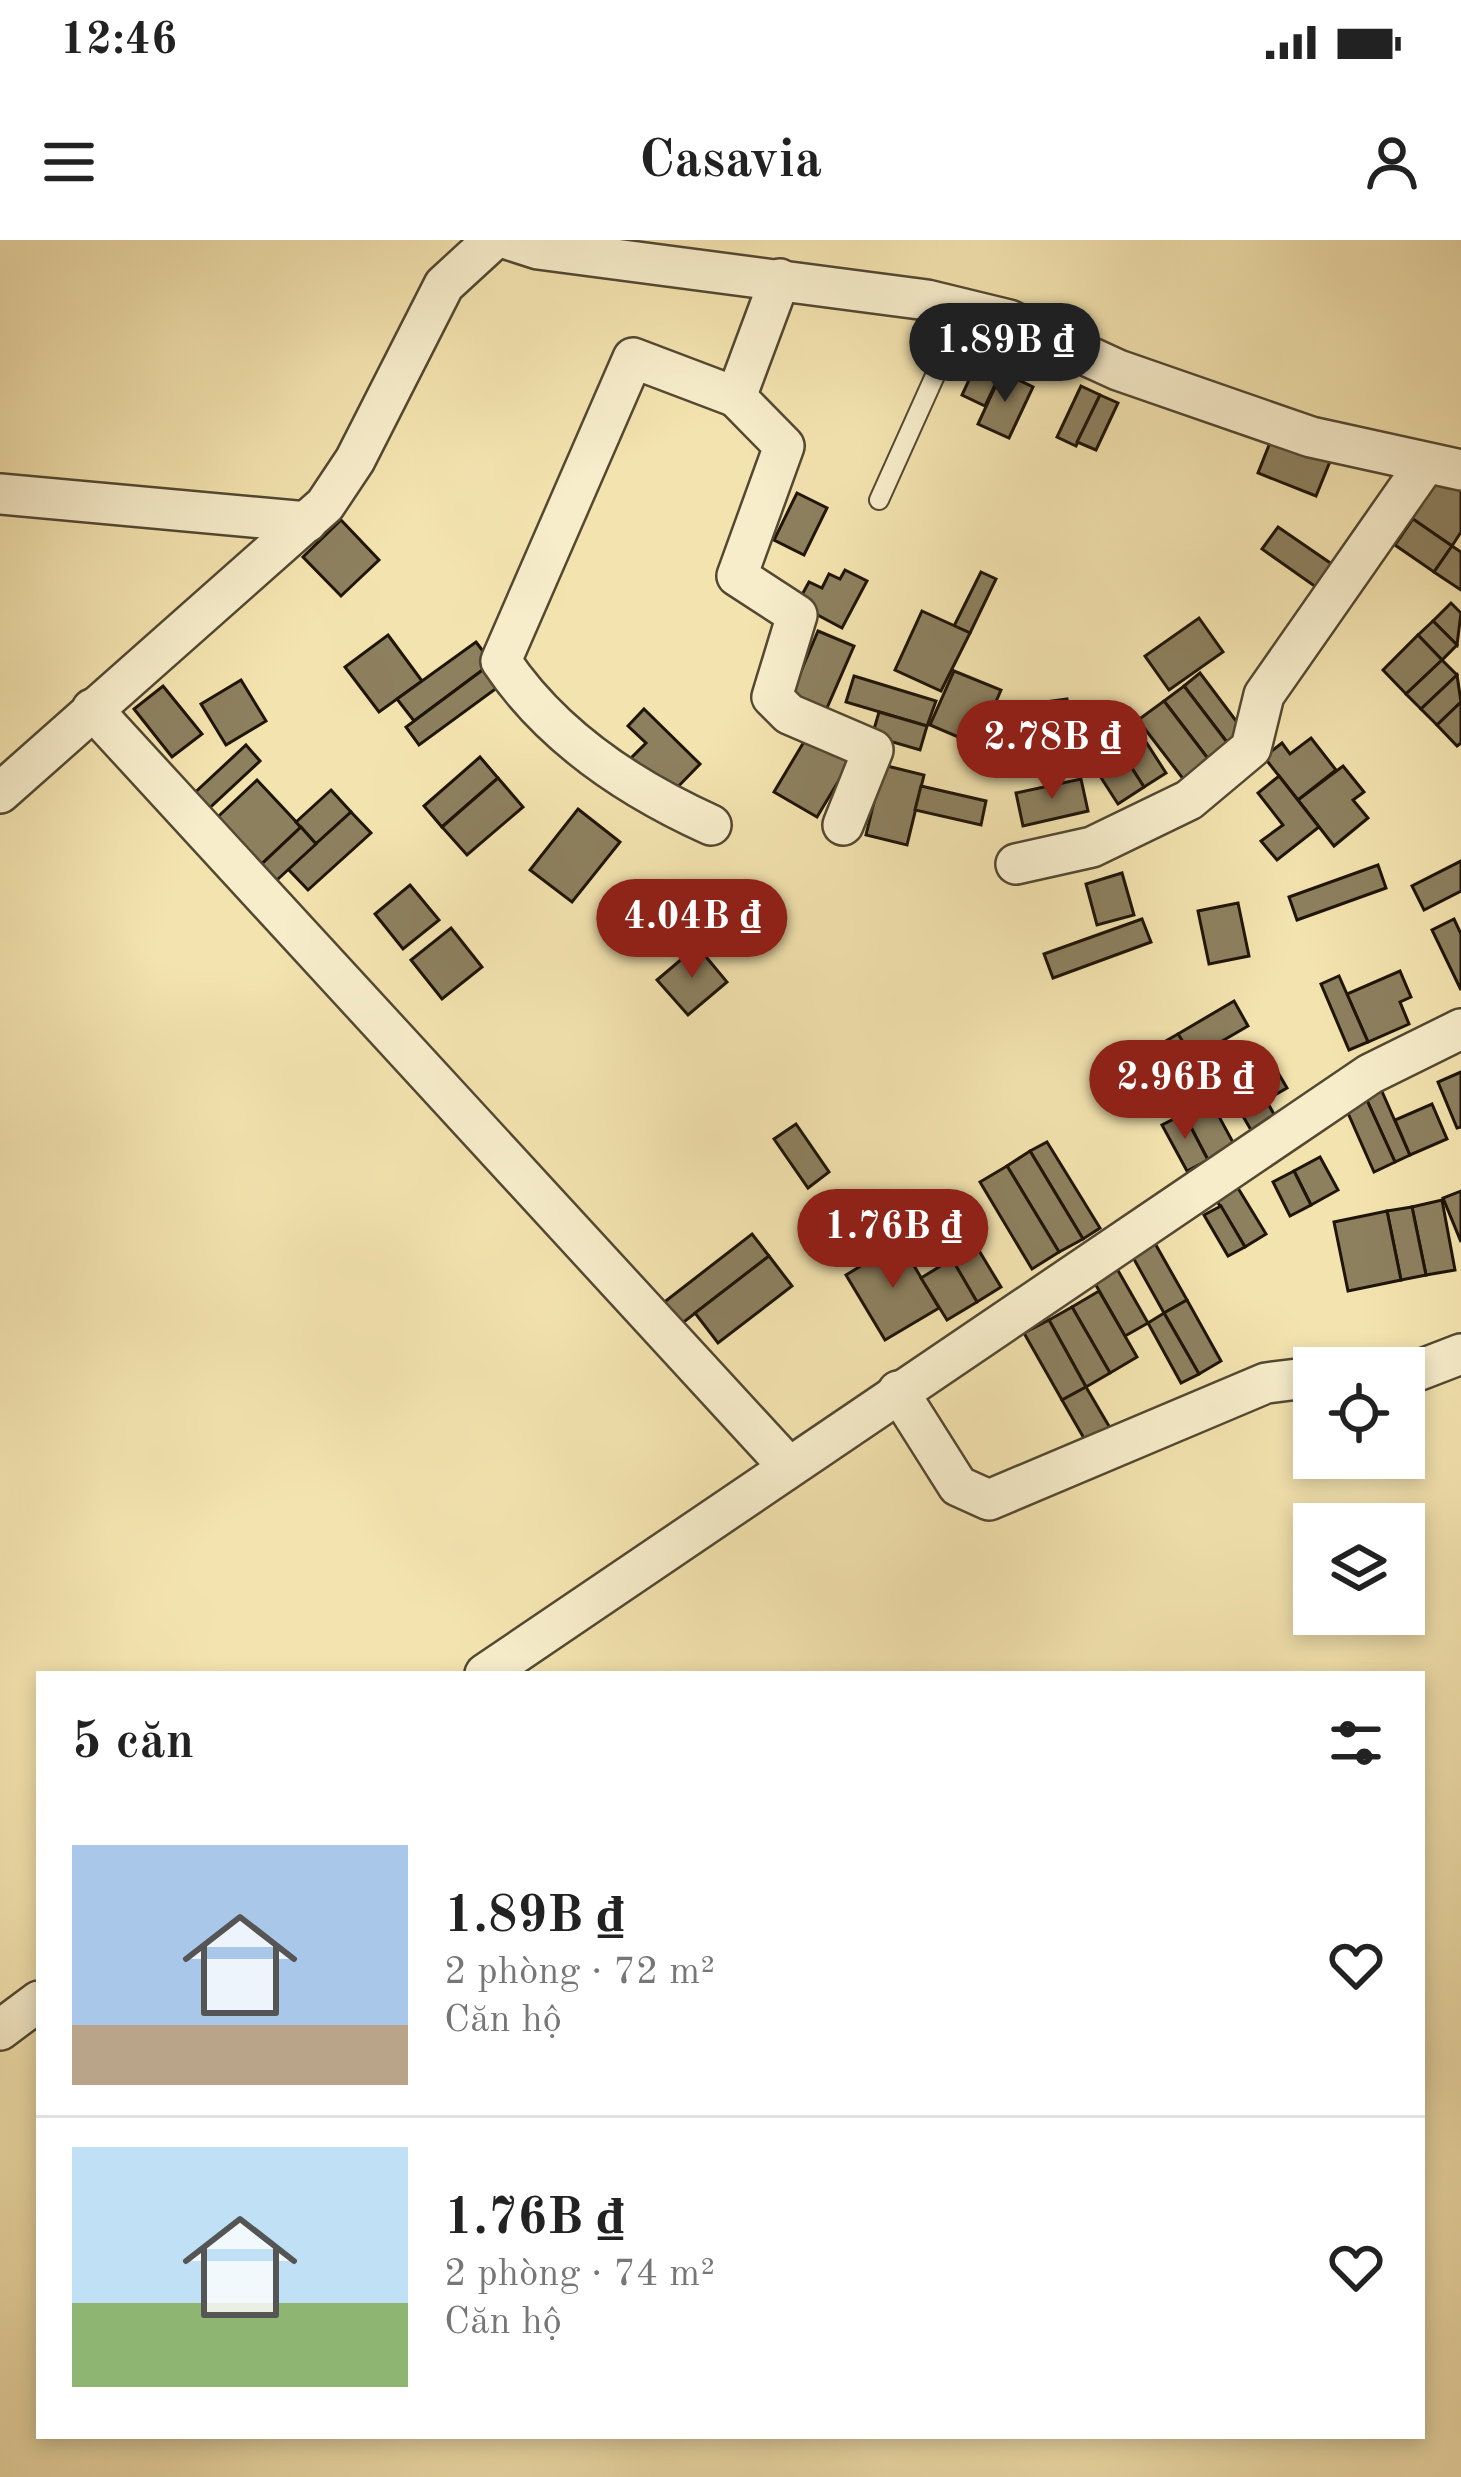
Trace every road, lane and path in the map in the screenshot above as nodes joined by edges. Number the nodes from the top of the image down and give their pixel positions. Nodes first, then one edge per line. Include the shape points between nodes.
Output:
1 (493, 240) edge
2 (510, 240) edge
3 (780, 279) junction
4 (965, 309) junction
5 (736, 397) junction
6 (1443, 466) edge
7 (0, 494) edge
8 (879, 500) dead end
9 (307, 522) junction
10 (92, 710) junction
11 (0, 793) edge
12 (711, 825) dead end
13 (843, 825) dead end
14 (1016, 863) dead end
15 (1461, 1029) edge
16 (1461, 1354) edge
17 (1425, 1368) edge
18 (1293, 1380) edge
19 (898, 1391) junction
20 (787, 1466) junction
21 (489, 1671) edge
22 (36, 2003) edge
23 (0, 2030) edge

1 - 9 street via 444,285 355,460
2 - 3 street
3 - 4 street
3 - 5 street
4 - 6 street via 1270,424
4 - 8 lane
5 - 12 street via 633,358 501,661 530,703 640,793
5 - 13 street via 784,446 737,576 797,615 772,697 789,714 873,750
6 - 14 street via 1264,695 1251,748 1190,800 1092,847
7 - 9 street
9 - 10 street
10 - 11 street
10 - 20 street
15 - 19 street via 1370,1074
16 - 17 street
18 - 19 street via 1266,1383 989,1500 958,1486
19 - 20 street
20 - 21 street
22 - 23 street

